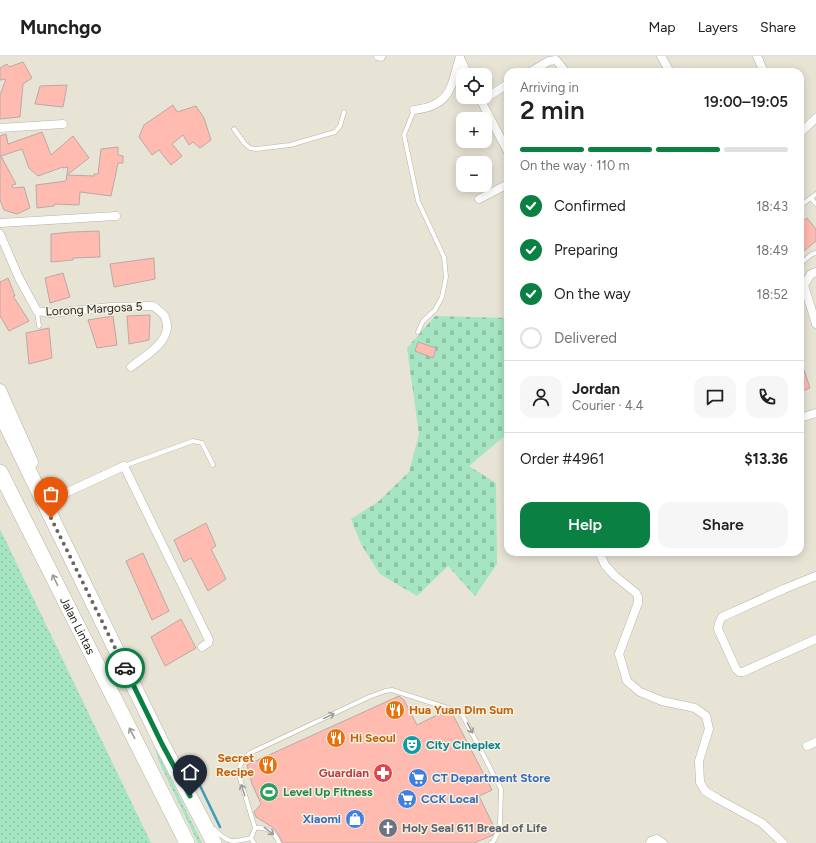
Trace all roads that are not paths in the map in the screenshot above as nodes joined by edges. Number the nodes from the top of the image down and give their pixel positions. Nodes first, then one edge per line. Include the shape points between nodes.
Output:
1 (661, 56) edge
2 (757, 56) edge
3 (460, 57) edge
4 (465, 68) edge
5 (537, 68) edge
6 (563, 68) edge
7 (668, 68) edge
8 (762, 68) edge
9 (504, 86) edge
10 (492, 93) edge
11 (483, 104) edge
12 (414, 110) joint
13 (344, 112) dead end
14 (816, 118) edge
15 (63, 124) dead end
16 (0, 128) edge
17 (234, 129) dead end
18 (804, 129) edge
19 (504, 144) edge
20 (504, 186) edge
21 (816, 194) edge
22 (811, 198) junction
23 (479, 199) dead end
24 (804, 203) edge
25 (816, 204) edge
26 (116, 216) dead end
27 (0, 222) edge
28 (0, 234) edge
29 (816, 253) edge
30 (804, 261) edge
31 (816, 272) edge
32 (37, 311) junction
33 (816, 324) edge
34 (39, 326) dead end
35 (418, 332) dead end
36 (131, 367) dead end
37 (0, 390) edge
38 (0, 412) edge
39 (816, 413) edge
40 (804, 417) edge
41 (213, 465) dead end
42 (124, 466) junction
43 (1, 474) edge
44 (43, 501) junction
45 (601, 556) edge
46 (816, 576) edge
47 (816, 639) edge
48 (202, 647) dead end
49 (816, 742) edge
50 (162, 744) junction
51 (807, 746) dead end
52 (157, 782) junction
53 (198, 811) junction
54 (255, 828) junction
55 (251, 838) junction
56 (187, 843) edge
57 (214, 843) edge
58 (254, 843) edge
59 (280, 843) edge
60 (491, 843) edge
61 (650, 843) edge
62 (663, 843) edge
63 (783, 843) edge

1 - 7 street
2 - 8 street
3 - 4 street
3 - 12 street via 451,87 444,100 428,108
5 - 6 street via 556,60
9 - 10 street
11 - 19 street
12 - 35 lane via 404,135 418,201 444,257 446,277 442,297
13 - 17 lane via 340,126 335,132 290,145 250,148
14 - 18 street
15 - 16 street
20 - 23 street
21 - 22 lane
22 - 24 lane
22 - 25 lane
26 - 27 street
28 - 32 street, Lorong Margosa 5
29 - 30 lane
31 - 33 street via 811,274 804,285
32 - 34 lane
32 - 36 street, Lorong Margosa 5 via 51,314 111,307 153,306 165,316 168,330 159,346
37 - 44 main road, Jalan Lintas via 36,473
38 - 44 highway, Jalan Lintas
39 - 40 street
41 - 42 lane via 202,443 193,441
42 - 44 street
42 - 48 street via 209,640
52 -> 43 highway, Jalan Lintas
44 - 50 highway, Jalan Lintas
45 - 63 street via 605,566 638,597 619,654 627,681 640,692 662,701 695,708 706,716 709,729 699,761 700,782 705,790 718,799 762,823
46 - 47 street via 722,617 718,629 736,669 740,672
49 - 51 street
50 - 52 highway via 154,742 148,746 147,752
50 - 53 highway, Jalan Lintas
52 - 56 highway, Jalan Lintas
53 - 55 lane via 224,841 232,843
53 - 57 highway, Jalan Lintas
54 - 55 lane
54 -> 59 lane via 264,827
54 -> 60 lane via 238,772 239,765 250,753 369,697 392,690 458,711 464,716 501,789 500,825
55 - 58 lane
61 - 62 street via 657,839

